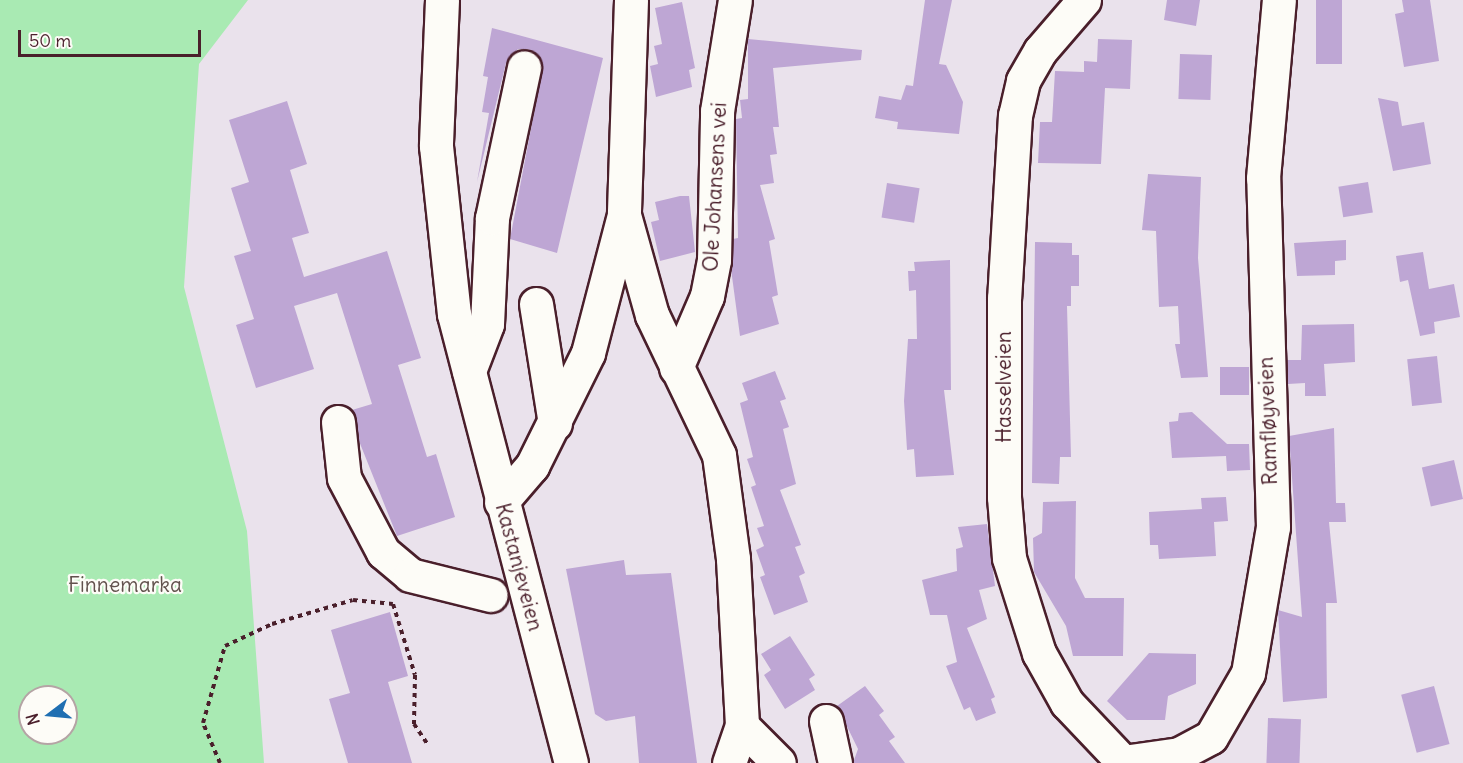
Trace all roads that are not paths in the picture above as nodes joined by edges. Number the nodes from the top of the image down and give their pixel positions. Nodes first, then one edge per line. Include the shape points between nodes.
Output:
1 (442, 0) edge
2 (631, 0) edge
3 (735, 0) edge
4 (1084, 0) edge
5 (1279, 0) edge
6 (524, 67) dead end
7 (624, 215) junction
8 (536, 304) dead end
9 (676, 368) junction
10 (469, 371) junction
11 (338, 422) dead end
12 (555, 424) junction
13 (501, 502) junction
14 (491, 595) dead end
15 (826, 722) dead end
16 (742, 726) junction
17 (1123, 762) edge
18 (571, 763) edge
19 (729, 763) edge
20 (779, 763) edge
21 (835, 763) edge

1 - 10 street, Kastanjeveien via 436,146 454,314
2 - 7 street
3 - 9 street, Ole Johansens vei via 717,111 714,260 707,296
4 - 17 street, Hasselveien via 1040,51 1023,81 1015,115 1004,298 1004,497 1009,558 1039,653 1067,703
5 - 17 street, Ramfløyveien via 1263,178 1273,527 1248,673 1211,737 1179,754
6 - 10 street via 492,218 487,324
7 - 9 street via 652,315
7 - 12 street via 588,353
8 - 12 street
9 - 16 street via 719,455 733,559
10 - 13 street, Kastanjeveien
11 - 14 street via 344,478 383,552 410,575
12 - 13 street via 532,466
13 - 18 street, Kastanjeveien
15 - 21 street
16 - 19 street
16 - 20 street

